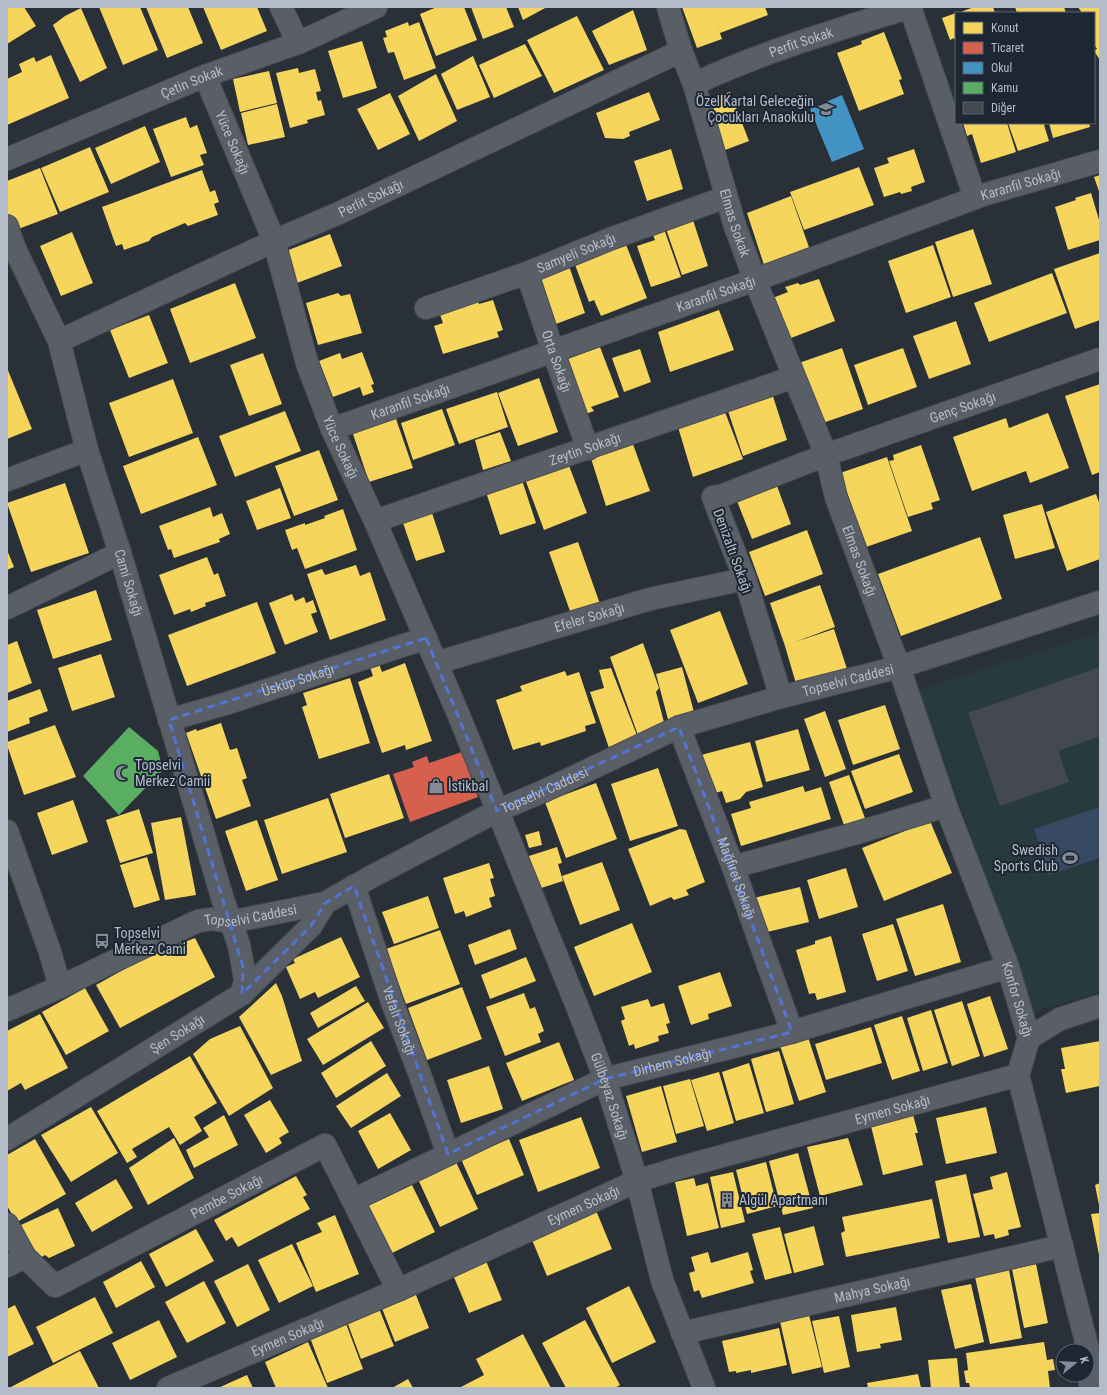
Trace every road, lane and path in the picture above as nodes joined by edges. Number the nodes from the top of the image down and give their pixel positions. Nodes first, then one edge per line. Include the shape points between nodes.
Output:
1 (281, 7) edge
2 (376, 7) edge
3 (668, 7) edge
4 (910, 7) edge
5 (298, 43) junction
6 (681, 51) junction
7 (206, 76) junction
8 (694, 84) junction
9 (7, 159) edge
10 (1100, 161) edge
11 (726, 196) junction
12 (975, 198) junction
13 (7, 226) edge
14 (274, 241) junction
15 (11, 250) edge
16 (527, 273) junction
17 (755, 280) junction
18 (426, 308) dead end
19 (59, 341) junction
20 (553, 352) junction
21 (1100, 359) edge
22 (794, 377) junction
23 (332, 429) junction
24 (588, 449) junction
25 (87, 450) junction
26 (826, 455) junction
27 (7, 480) edge
28 (375, 521) junction
29 (120, 553) junction
30 (745, 579) junction
31 (1100, 602) edge
32 (7, 608) edge
33 (426, 638) junction
34 (436, 663) junction
35 (898, 666) junction
36 (781, 696) junction
37 (169, 720) junction
38 (679, 727) junction
39 (946, 806) junction
40 (497, 811) junction
41 (7, 831) edge
42 (733, 867) junction
43 (354, 886) junction
44 (325, 903) junction
45 (230, 922) junction
46 (1008, 966) junction
47 (60, 987) junction
48 (242, 994) junction
49 (1100, 1006) edge
50 (7, 1010) edge
51 (792, 1032) junction
52 (1029, 1038) junction
53 (1018, 1075) junction
54 (605, 1079) junction
55 (7, 1139) edge
56 (448, 1154) junction
57 (637, 1181) junction
58 (353, 1200) junction
59 (7, 1224) edge
60 (1062, 1246) junction
61 (16, 1262) edge
62 (398, 1290) junction
63 (682, 1333) junction
64 (1090, 1343) edge
65 (168, 1388) edge
66 (704, 1388) edge

1 - 5 street
2 - 5 street, Çetin Sokak
3 - 6 street, Elmas Sokak
4 - 8 street, Perfit Sokak via 776,50
4 - 12 street
5 - 7 street, Çetin Sokak
6 - 8 street, Elmas Sokak
6 - 14 street, Perlit Sokağı via 339,213
7 - 9 street, Çetin Sokak
7 - 14 street, Yüce Sokağı
8 - 11 street, Elmas Sokak
10 - 12 street, Karanfil Sokağı
11 - 16 street, Samyeli Sokağı
11 - 17 street, Elmas Sokak
12 - 17 street, Karanfil Sokağı
13 - 15 street, Cami Sokağı
14 - 19 street, Perlit Sokağı
14 - 23 street, Yüce Sokağı via 307,363
15 - 19 street, Cami Sokağı
16 - 18 street, Samyeli Sokağı
16 - 20 street, Orta Sokağı
17 - 20 street, Karanfil Sokağı
17 - 22 street, Elmas Sokak
19 - 25 street, Cami Sokağı
20 - 23 street, Karanfil Sokağı
20 - 24 street, Orta Sokağı
21 - 26 street, Genç Sokağı
22 - 24 street, Zeytin Sokağı
22 - 26 street, Elmas Sokak
23 - 28 street, Yüce Sokağı
24 - 28 street, Zeytin Sokağı
25 - 27 street
25 - 29 street, Cami Sokağı
26 - 30 street, Denizaltı Sokağı via 713,497
26 - 35 street, Elmas Sokağı via 836,497
28 - 33 street, Yüce Sokağı
29 - 32 street
29 - 37 street, Cami Sokağı
30 - 34 street, Efeler Sokağı via 650,599
30 - 36 street, Denizaltı Sokağı
31 - 35 street, Topselvi Caddesi
33 - 34 street, Yüce Sokağı
33 - 37 street, Üsküp Sokağı
34 - 40 street, Yüce Sokağı
35 - 36 street, Topselvi Caddesi
35 - 39 street, Konfor Sokağı
36 - 38 street, Topselvi Caddesi
37 - 45 street, Cami Sokağı
38 - 40 street, Topselvi Caddesi
38 - 42 street, Mağfiret Sokağı
39 - 42 street
39 - 46 street, Konfor Sokağı
40 - 43 street, Topselvi Caddesi
40 - 54 street, Gülbeyaz Sokağı
41 - 47 street
42 - 51 street, Mağfiret Sokağı
43 - 44 street, Topselvi Caddesi
43 - 56 street, Vefalı Sokağı via 392,1002
44 - 45 street, Topselvi Caddesi
44 - 48 street, Şen Sokağı via 311,926
45 - 47 street, Topselvi Caddesi via 212,919 198,922
45 - 48 street, Cami Sokağı via 239,945 243,967 245,980
46 - 51 street, Dirhem Sokağı
46 - 52 street, Konfor Sokağı
47 - 50 street, Topselvi Caddesi
48 - 55 street, Şen Sokağı
49 - 52 street via 1060,1019
51 - 54 street, Dirhem Sokağı
52 - 53 street, Konfor Sokağı
53 - 57 street, Eymen Sokağı
53 - 60 street
54 - 56 street, Dirhem Sokağı
54 - 57 street, Gülbeyaz Sokağı
56 - 58 street, Dirhem Sokağı
57 - 62 street, Eymen Sokağı
57 - 63 street, Gülbeyaz Sokağı via 662,1280
58 - 61 street, Pembe Sokağı via 325,1145 55,1286
58 - 62 street, Pembe Sokağı
59 - 61 street, Pembe Sokağı
60 - 63 street, Mahya Sokağı
60 - 64 street
62 - 65 street, Eymen Sokağı
63 - 66 street, Gülbeyaz Sokağı

